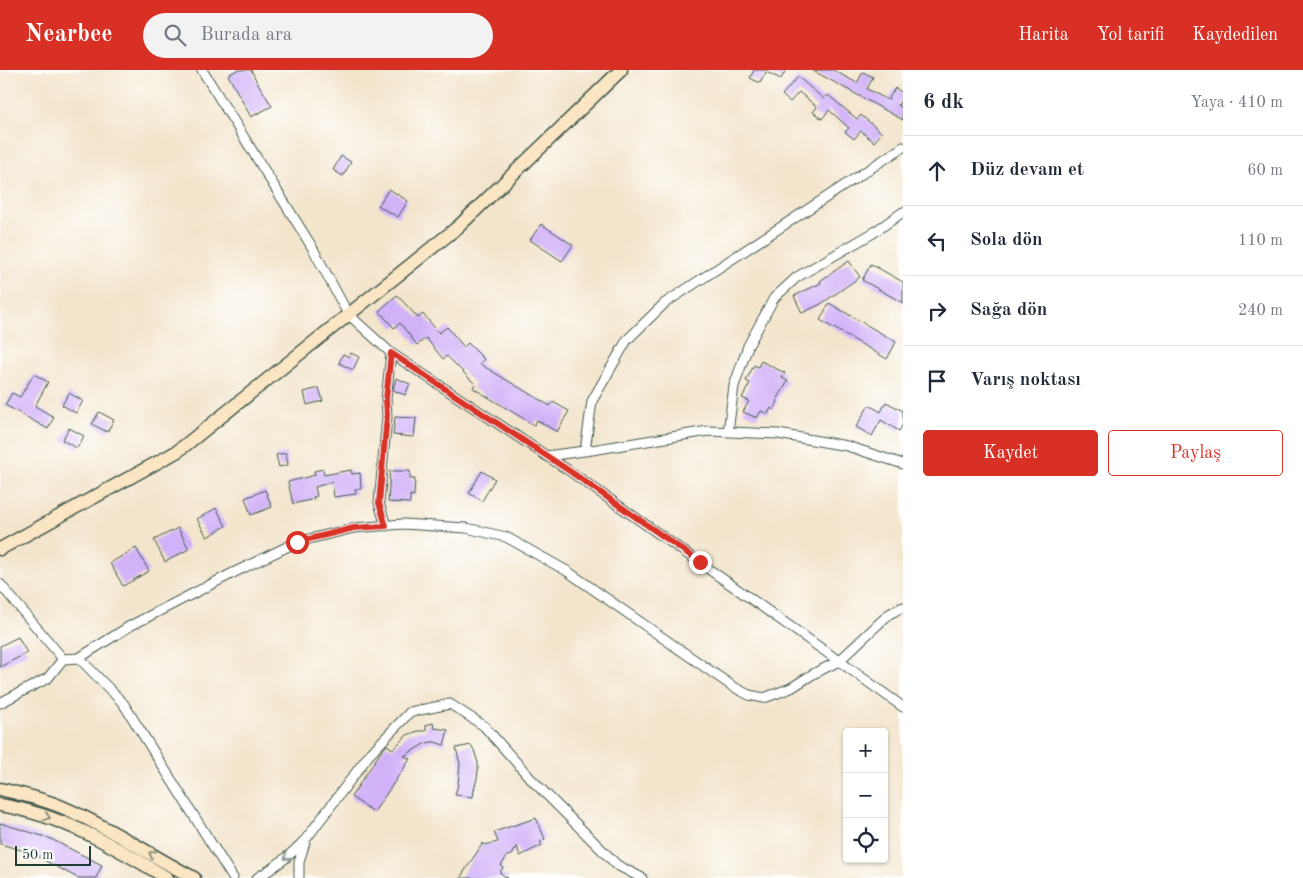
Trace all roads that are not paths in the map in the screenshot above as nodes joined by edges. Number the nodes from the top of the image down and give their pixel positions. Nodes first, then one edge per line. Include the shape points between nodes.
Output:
1 (202, 70) edge
2 (621, 70) edge
3 (903, 147) edge
4 (903, 212) edge
5 (348, 314) junction
6 (391, 353) junction
7 (728, 432) junction
8 (585, 451) junction
9 (546, 456) junction
10 (902, 462) edge
11 (386, 526) junction
12 (0, 549) edge
13 (0, 584) edge
14 (903, 607) edge
15 (79, 658) junction
16 (63, 659) junction
17 (839, 661) junction
18 (0, 703) edge
19 (903, 707) edge
20 (0, 789) edge
21 (0, 805) edge
22 (306, 839) junction
23 (167, 878) edge
24 (194, 878) edge
25 (233, 878) edge
26 (256, 878) edge
27 (299, 878) edge
28 (642, 878) edge

1 - 5 street via 312,247
2 - 5 street via 458,227
3 - 8 street via 665,303 627,340 592,401
4 - 7 street via 797,277 774,298 748,346 734,386
5 - 6 street
5 - 12 street via 178,451
6 - 9 street
6 - 11 street via 379,503
7 - 8 street via 708,431
7 - 10 street via 778,434 847,446
8 - 9 street
9 - 17 street
11 - 15 street via 354,528 297,542 130,626
11 - 17 street via 466,528 506,537 567,571 748,694 764,698 792,688
13 - 16 street
14 - 17 street via 889,614
15 - 16 street
15 - 25 street via 123,703
16 - 18 street via 48,678
17 - 19 street
24 -> 20 street via 62,807
21 -> 23 street via 21,808 66,823
22 -> 26 street via 291,855
22 - 27 street
22 - 28 street via 369,755 410,712 450,704 484,726 531,779 617,865

